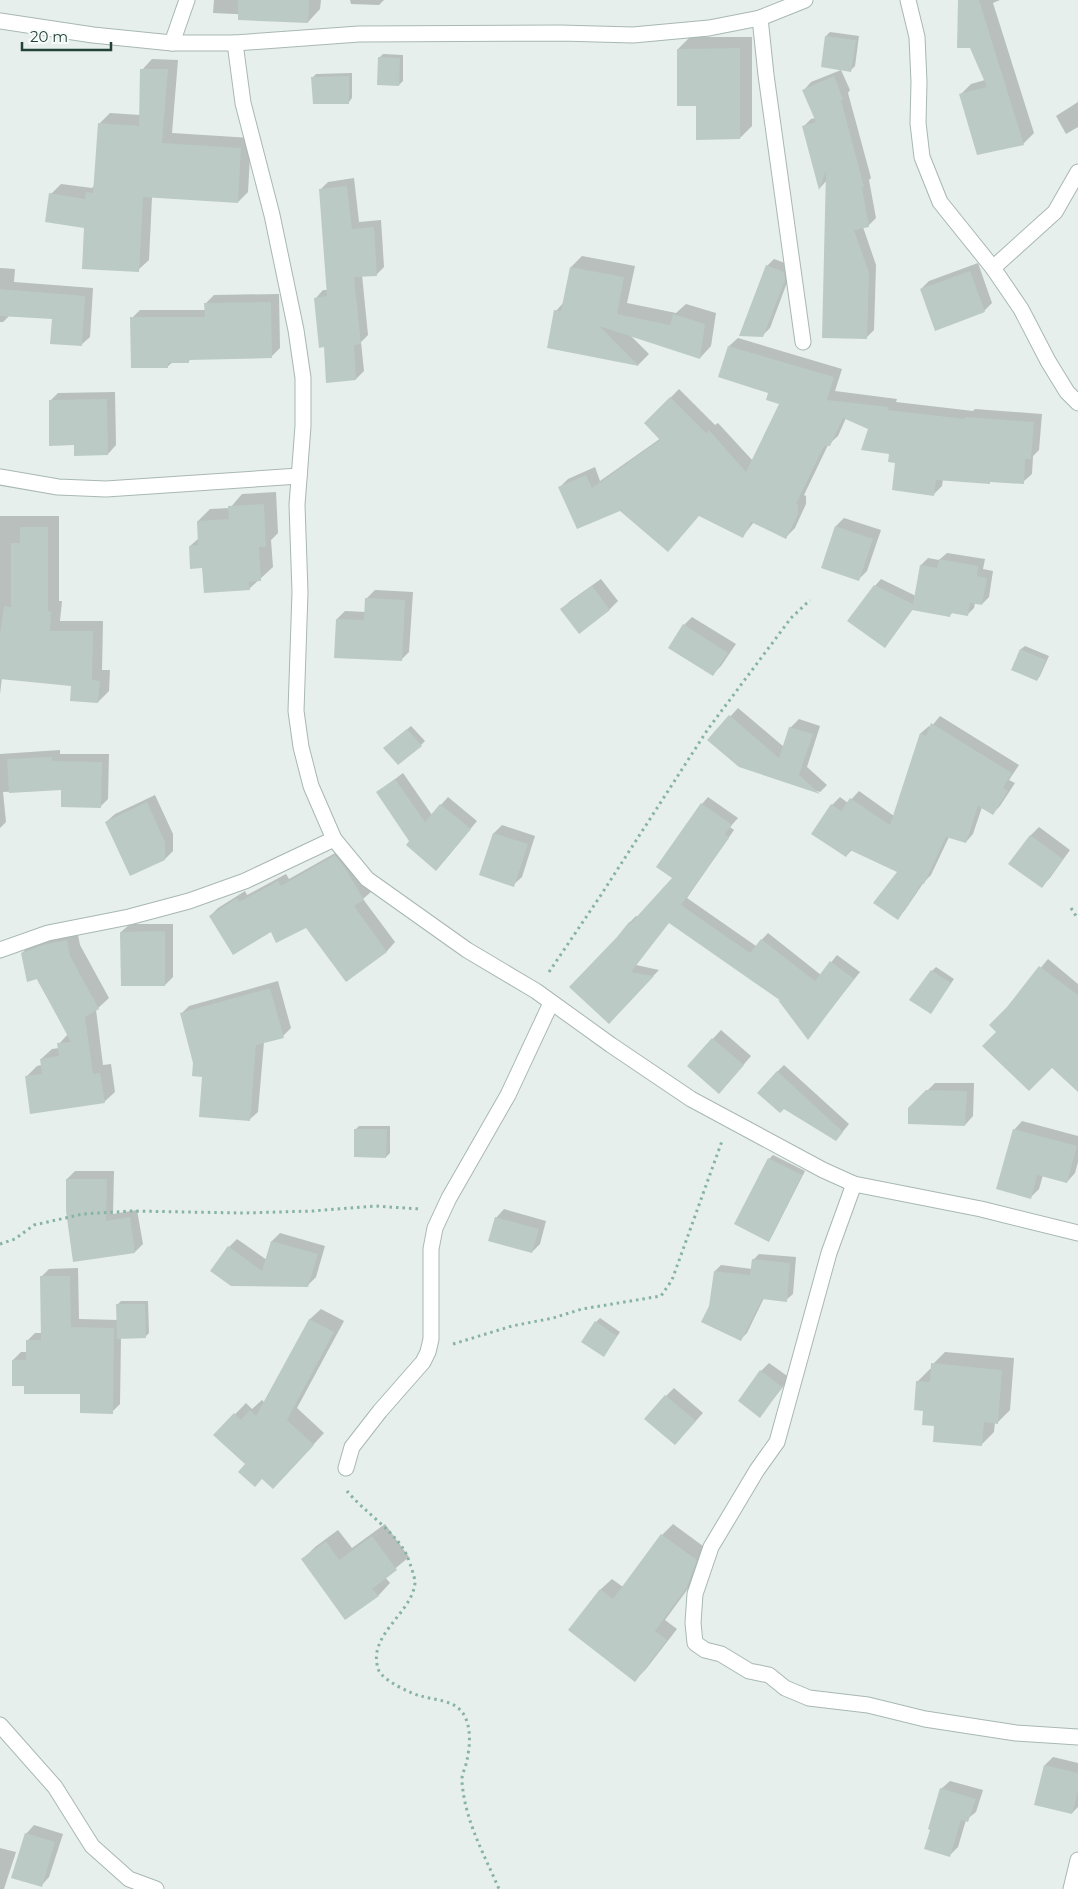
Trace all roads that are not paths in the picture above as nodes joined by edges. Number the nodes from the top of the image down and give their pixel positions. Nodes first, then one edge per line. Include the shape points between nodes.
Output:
1 (187, 0) edge
2 (805, 0) edge
3 (908, 0) edge
4 (760, 18) junction
5 (0, 21) edge
6 (172, 43) junction
7 (235, 43) junction
8 (1078, 172) edge
9 (993, 268) junction
10 (803, 342) dead end
11 (1078, 402) edge
12 (300, 476) junction
13 (0, 477) edge
14 (334, 839) junction
15 (0, 950) edge
16 (551, 1003) junction
17 (854, 1184) junction
18 (1078, 1233) edge
19 (346, 1468) road end
20 (0, 1726) edge
21 (1078, 1737) edge
22 (1078, 1860) edge
23 (1074, 1883) edge
24 (156, 1889) edge

1 - 6 street
2 - 4 street
3 - 9 street via 917,37 918,123 922,157 940,202
4 - 7 street via 709,28 633,35 359,34
4 - 10 street
5 - 6 street
6 - 7 street
7 - 12 street via 243,102 272,215 296,330 303,378
8 - 9 street via 1055,212
9 - 11 street via 1021,309 1067,392
12 - 13 street via 106,489 58,488
12 - 14 street via 296,711 311,786
14 - 15 street via 245,881 189,901 48,933
14 - 16 street via 367,879 467,950
16 - 17 street via 691,1099
16 - 19 street via 508,1095 435,1228 431,1249 431,1339 428,1352 352,1446
17 - 18 street via 982,1209
17 - 21 street via 829,1253 777,1442 711,1547 696,1594 693,1623 696,1643 749,1671 769,1675 785,1688 810,1698 868,1705 925,1719 1016,1733
20 - 24 street via 55,1787 92,1846 129,1879
22 - 23 street

